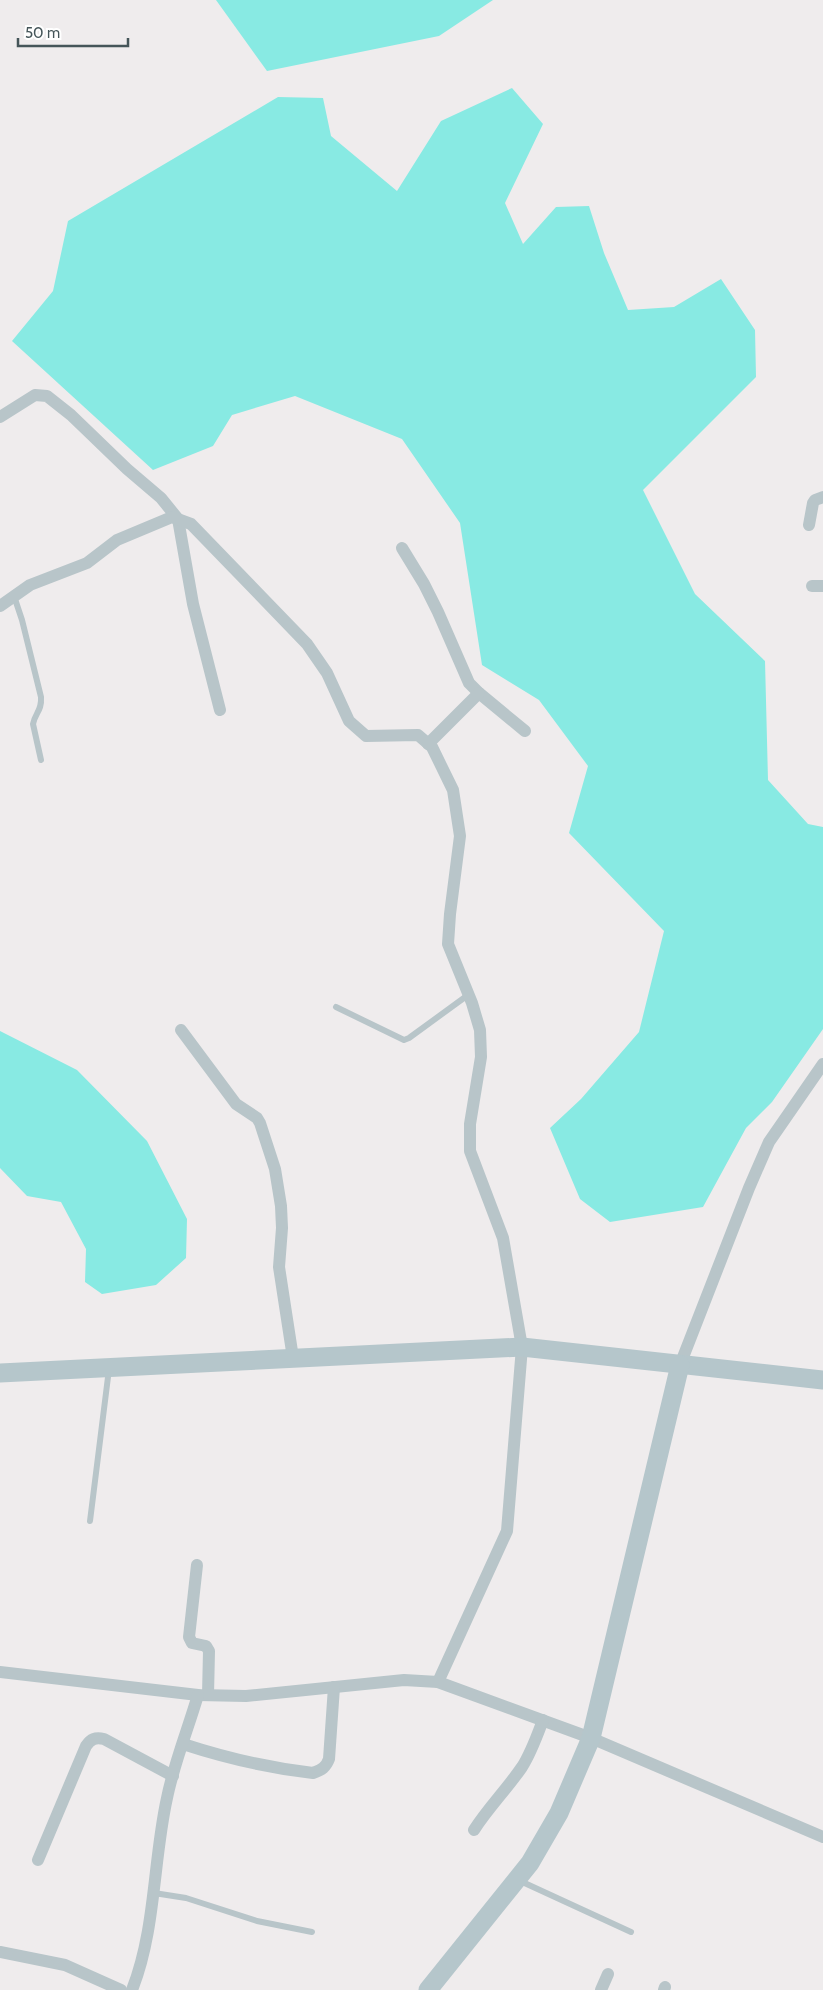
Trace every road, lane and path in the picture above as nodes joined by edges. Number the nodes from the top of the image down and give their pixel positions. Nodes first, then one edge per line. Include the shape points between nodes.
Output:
1 (0, 417) edge
2 (823, 497) edge
3 (178, 519) junction
4 (809, 525) dead end
5 (402, 548) dead end
6 (14, 596) junction
7 (0, 606) edge
8 (479, 693) junction
9 (220, 710) dead end
10 (525, 731) dead end
11 (428, 744) junction
12 (41, 760) dead end
13 (468, 995) junction
14 (336, 1007) dead end
15 (181, 1030) dead end
16 (823, 1064) edge
17 (522, 1347) junction
18 (293, 1358) junction
19 (680, 1365) junction
20 (110, 1367) junction
21 (0, 1373) edge
22 (823, 1380) edge
23 (90, 1522) dead end
24 (197, 1565) dead end
25 (0, 1672) edge
26 (438, 1682) junction
27 (334, 1687) junction
28 (203, 1695) junction
29 (543, 1720) junction
30 (591, 1738) junction
31 (183, 1744) junction
32 (173, 1776) junction
33 (474, 1830) dead end
34 (823, 1837) edge
35 (38, 1860) dead end
36 (517, 1879) junction
37 (154, 1893) junction
38 (312, 1932) dead end
39 (631, 1932) dead end
40 (0, 1952) edge
41 (608, 1974) dead end
42 (121, 1990) edge
43 (132, 1990) edge
44 (428, 1990) edge
45 (601, 1990) edge

1 - 3 street via 35,395 47,396 161,498
2 - 4 street via 813,503
3 - 6 street via 172,517 117,540 87,564 30,586
3 - 9 street via 193,604
3 - 11 street via 192,524 307,644 327,673 349,722 366,736 418,736
5 - 8 street via 431,598 469,683
6 - 7 street
6 - 12 lane via 41,697 40,710 33,724
8 - 10 street
8 - 11 street
11 - 13 street via 453,790 460,836 448,944
13 - 14 lane via 404,1040
13 - 17 street via 480,1030 481,1057 470,1124 470,1151 503,1238
15 - 18 street via 236,1104 260,1123 282,1206 279,1267
16 - 19 street via 769,1142
17 - 18 street
17 - 19 street
17 - 26 street via 507,1531
18 - 20 street
19 - 22 street
19 - 30 street
20 - 21 street
20 - 23 lane
24 - 28 street via 188,1637 192,1643 206,1646 209,1651
25 - 28 street
26 - 27 street via 404,1680
26 - 29 street
27 - 28 street via 246,1696
27 - 31 street via 329,1759 321,1771 313,1773 252,1763
28 - 31 street
29 - 30 street
29 - 33 street via 521,1767
30 - 34 street
30 - 36 street via 559,1813
31 - 32 street
32 - 35 street via 104,1739 92,1739 86,1746
32 - 37 street
36 - 39 lane
36 - 44 street
37 - 38 lane via 186,1898 257,1921
37 - 43 street via 140,1970
40 - 42 street via 65,1965
41 - 45 street

